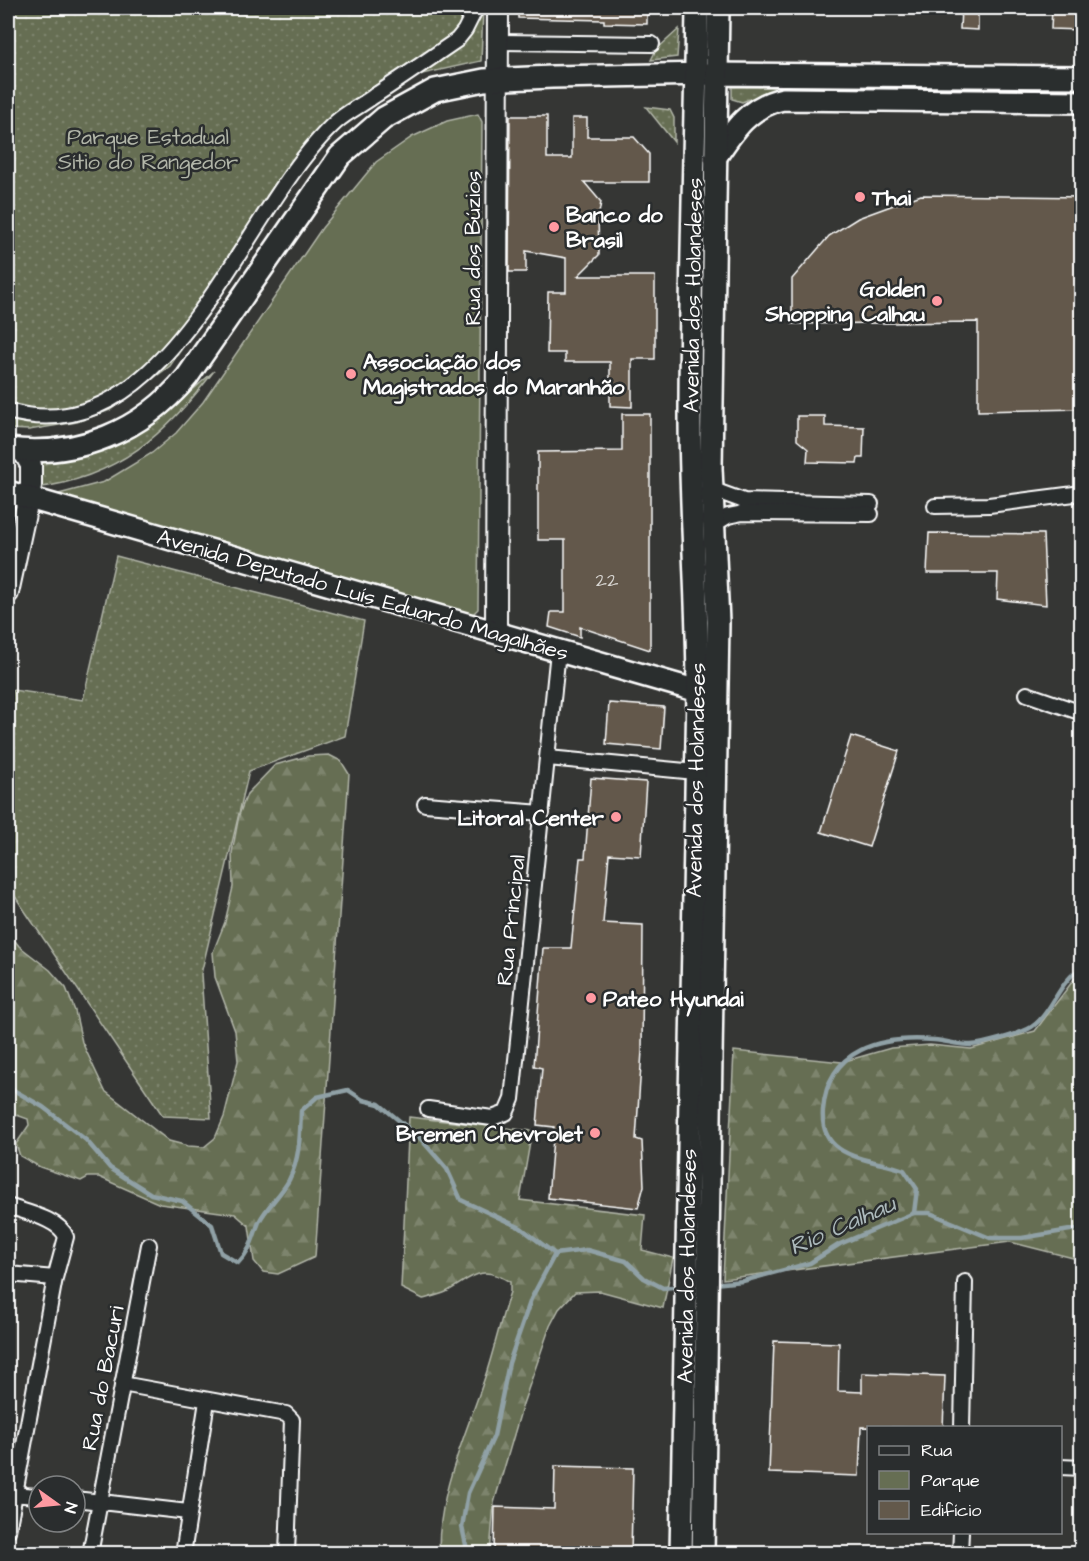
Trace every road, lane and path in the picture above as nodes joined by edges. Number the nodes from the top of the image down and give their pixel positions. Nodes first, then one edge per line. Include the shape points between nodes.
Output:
1 (476, 8) edge
2 (498, 8) edge
3 (697, 8) edge
4 (718, 8) edge
5 (497, 42) junction
6 (652, 44) dead end
7 (707, 75) junction
8 (1076, 77) edge
9 (496, 79) junction
10 (1047, 102) junction
11 (1082, 102) edge
12 (716, 158) junction
13 (8, 411) edge
14 (15, 450) edge
15 (711, 489) junction
16 (8, 492) edge
17 (1082, 493) edge
18 (28, 498) junction
19 (935, 506) dead end
20 (713, 525) junction
21 (8, 593) edge
22 (496, 633) junction
23 (558, 651) junction
24 (717, 682) junction
25 (698, 691) junction
26 (1027, 694) dead end
27 (1082, 713) edge
28 (548, 759) junction
29 (696, 772) junction
30 (425, 804) dead end
31 (542, 813) junction
32 (428, 1109) dead end
33 (8, 1206) edge
34 (149, 1245) dead end
35 (8, 1274) edge
36 (55, 1278) junction
37 (965, 1281) dead end
38 (122, 1384) junction
39 (207, 1401) junction
40 (962, 1426) edge
41 (1062, 1467) edge
42 (1082, 1468) edge
43 (11, 1495) edge
44 (27, 1496) edge
45 (87, 1500) edge
46 (100, 1501) junction
47 (188, 1512) junction
48 (8, 1531) edge
49 (961, 1534) edge
50 (90, 1554) edge
51 (183, 1554) edge
52 (287, 1554) edge
53 (681, 1554) edge
54 (703, 1554) edge
55 (960, 1554) edge

1 - 13 street via 457,40 337,122 301,162 181,336 147,376 104,405 81,414 51,417
2 - 5 main road, Rua dos Búzios
3 - 7 main road, Avenida dos Holandeses
4 - 7 main road, Avenida dos Holandeses
5 - 6 street
5 - 9 main road, Rua dos Búzios
7 - 8 main road
7 - 9 main road
7 - 12 main road, Avenida dos Holandeses
7 - 25 main road, Avenida dos Holandeses via 690,424
8 - 10 main road via 1051,86
9 - 14 main road via 455,84 419,98 384,118 353,143 313,191 187,376 148,414 98,441 55,450
9 - 22 main road, Rua dos Búzios
10 - 11 main road
10 - 12 main road via 783,99 765,104 744,119
12 - 15 main road, Avenida dos Holandeses
14 - 18 main road via 32,472
15 - 20 main road, Avenida dos Holandeses
15 - 20 street via 744,501 871,509 743,513
16 - 18 main road, Avenida Deputado Luís Eduardo Magalhães
17 - 19 street via 989,506
18 - 21 main road
18 - 22 main road, Avenida Deputado Luís Eduardo Magalhães
20 - 24 main road, Avenida dos Holandeses
22 - 23 main road, Avenida Deputado Luís Eduardo Magalhães
23 - 25 main road, Avenida Deputado Luís Eduardo Magalhães
23 - 28 street, Rua Principal
24 - 25 main road
24 - 54 main road, Avenida dos Holandeses
25 - 29 main road, Avenida dos Holandeses
26 - 27 street
28 - 29 street
28 - 31 street, Rua Principal
29 - 53 main road, Avenida dos Holandeses
30 - 31 street
31 - 32 street, Rua Principal via 510,1108 492,1118
33 - 36 street via 64,1231 65,1245
34 - 38 street, Rua do Bacuri
35 - 36 street
36 - 43 street
37 - 40 street
38 - 39 street
38 - 46 street, Rua do Bacuri
39 - 47 street
39 - 52 street via 278,1412 292,1420
41 - 42 street
43 - 44 street
43 - 48 street
45 - 46 street
46 - 47 street
46 - 50 street, Rua do Bacuri
47 - 51 street
49 - 55 street

